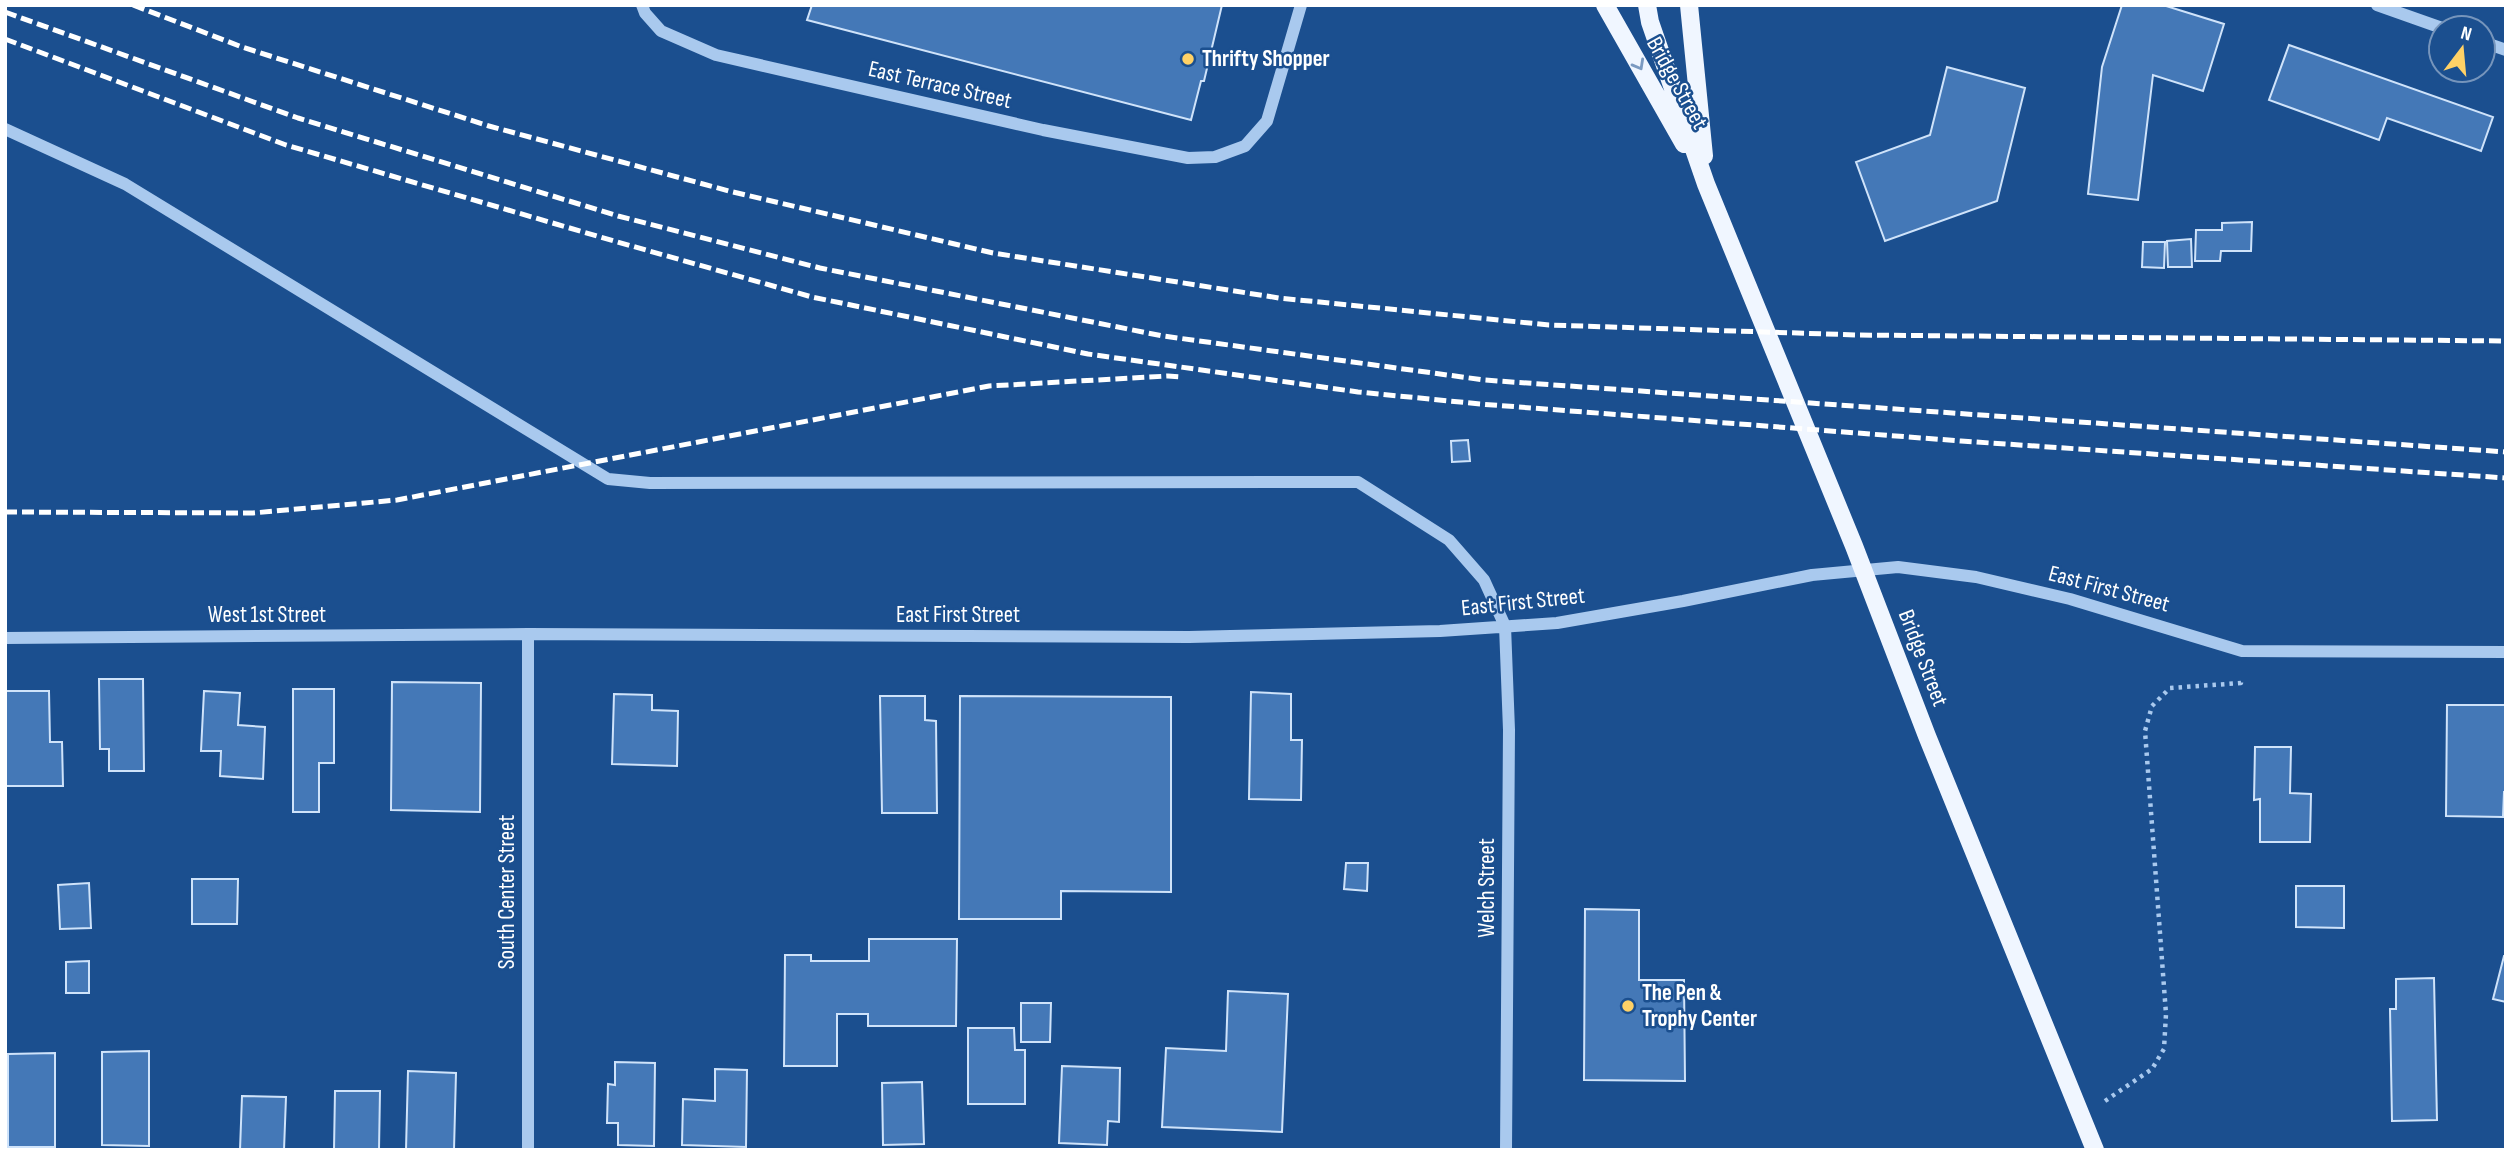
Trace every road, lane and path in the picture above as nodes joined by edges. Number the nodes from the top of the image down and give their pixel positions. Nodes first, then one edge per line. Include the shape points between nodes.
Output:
1 (642, 5) edge
2 (1301, 5) edge
3 (1605, 5) edge
4 (1647, 5) edge
5 (1689, 5) edge
6 (2377, 5) edge
7 (2427, 23) edge
8 (5, 129) edge
9 (1706, 184) junction
10 (1505, 626) junction
11 (528, 634) junction
12 (5, 638) edge
13 (2242, 651) junction
14 (2506, 652) edge
15 (2081, 1116) junction
16 (528, 1150) edge
17 (1506, 1150) edge
18 (2095, 1150) edge

1 - 2 street, East Terrace Street via 661,32 716,55 1042,130 1188,158 1214,157 1245,146 1267,121
3 -> 9 main road, Bridge Street
4 - 9 main road, Bridge Street
5 - 9 main road
6 - 7 street
8 - 10 street via 125,184 608,479 650,483 1358,482 1449,540 1484,580
9 - 15 main road, Bridge Street
10 - 11 street, East First Street via 1189,637
10 - 13 street, East First Street via 1558,623 1812,575 1898,567 1976,577 2070,599
10 - 17 street, Welch Street via 1509,730
11 - 12 street, West 1st Street
11 - 16 street, South Center Street
13 - 14 street, East First Street
13 - 15 path via 2241,683 2170,688 2152,706 2145,731 2166,1014 2164,1049 2152,1069
15 - 18 main road, Bridge Street

